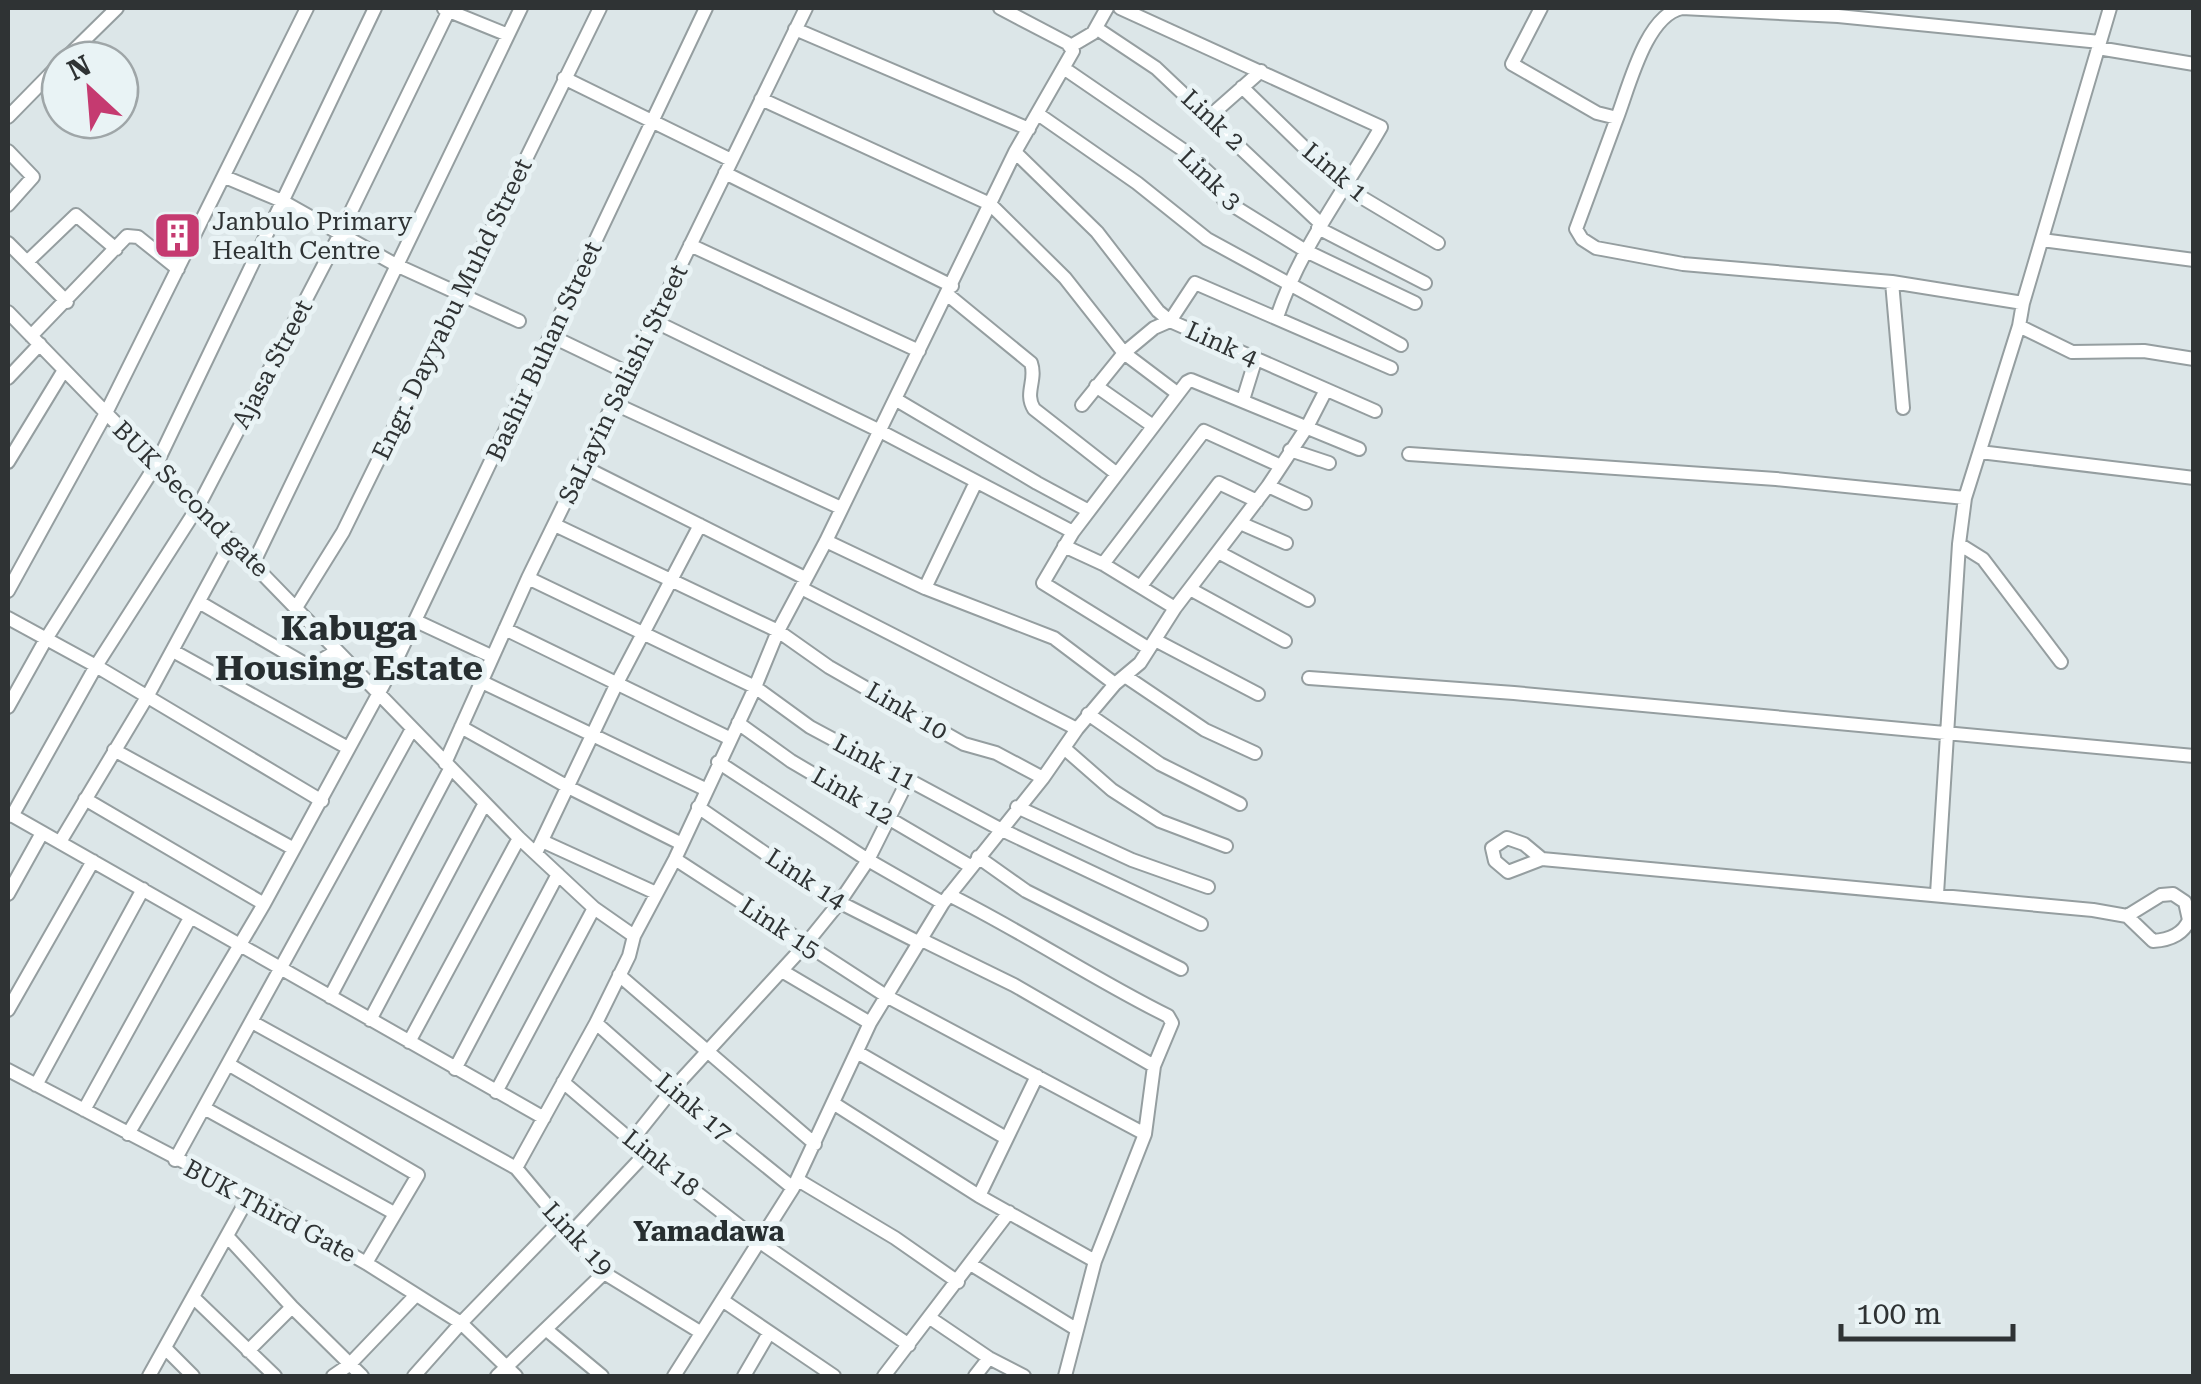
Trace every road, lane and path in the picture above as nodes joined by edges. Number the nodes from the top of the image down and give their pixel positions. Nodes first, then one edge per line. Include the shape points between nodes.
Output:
1 (116, 8) edge
2 (306, 8) edge
3 (375, 8) edge
4 (521, 8) edge
5 (600, 8) edge
6 (706, 8) edge
7 (806, 8) edge
8 (1000, 8) edge
9 (1107, 8) edge
10 (1120, 8) edge
11 (1541, 8) edge
12 (2110, 8) edge
13 (446, 9) edge
14 (1096, 28) junction
15 (795, 29) junction
16 (508, 35) junction
17 (84, 40) edge
18 (2099, 45) junction
19 (1071, 46) junction
20 (2194, 64) edge
21 (1065, 70) junction
22 (1261, 71) junction
23 (564, 78) junction
24 (40, 84) edge
25 (1242, 88) junction
26 (761, 100) junction
27 (1038, 114) junction
28 (1210, 116) junction
29 (8, 117) edge
30 (1617, 118) junction
31 (654, 120) junction
32 (1029, 130) junction
33 (8, 150) edge
34 (1015, 152) junction
35 (732, 160) junction
36 (725, 173) junction
37 (224, 177) junction
38 (1346, 188) junction
39 (282, 201) junction
40 (8, 204) edge
41 (990, 204) junction
42 (1320, 226) junction
43 (341, 232) junction
44 (2042, 240) junction
45 (1438, 242) dead end
46 (8, 243) edge
47 (690, 245) junction
48 (116, 249) junction
49 (1306, 251) junction
50 (2194, 260) edge
51 (27, 262) junction
52 (396, 265) junction
53 (178, 268) junction
54 (1892, 282) junction
55 (1425, 283) dead end
56 (1288, 284) junction
57 (950, 290) junction
58 (460, 293) junction
59 (67, 302) junction
60 (1415, 303) dead end
61 (2023, 303) junction
62 (8, 312) edge
63 (1277, 317) junction
64 (519, 321) dead end
65 (654, 321) junction
66 (1170, 321) junction
67 (2019, 326) junction
68 (551, 336) junction
69 (36, 340) junction
70 (1400, 346) dead end
71 (919, 351) junction
72 (1124, 353) junction
73 (1256, 358) junction
74 (2194, 359) edge
75 (1391, 368) dead end
76 (64, 370) junction
77 (628, 374) junction
78 (8, 378) edge
79 (1096, 386) junction
80 (1326, 390) junction
81 (1177, 393) junction
82 (894, 399) junction
83 (1243, 400) junction
84 (613, 404) junction
85 (1082, 406) dead end
86 (1903, 408) dead end
87 (1374, 412) dead end
88 (106, 413) junction
89 (1153, 426) junction
90 (1307, 427) junction
91 (878, 430) junction
92 (1359, 449) dead end
93 (1290, 450) junction
94 (1980, 452) junction
95 (1409, 454) dead end
96 (8, 462) edge
97 (157, 463) junction
98 (1329, 463) dead end
99 (1281, 466) junction
100 (584, 467) junction
101 (1117, 474) junction
102 (2194, 478) edge
103 (976, 482) junction
104 (1268, 486) junction
105 (1965, 498) junction
106 (1257, 501) junction
107 (1305, 503) dead end
108 (198, 505) junction
109 (841, 508) junction
110 (1089, 510) junction
111 (1240, 523) junction
112 (555, 525) junction
113 (700, 525) junction
114 (1073, 532) junction
115 (232, 540) junction
116 (826, 541) junction
117 (1286, 543) dead end
118 (1958, 544) junction
119 (1064, 546) junction
120 (1218, 552) junction
121 (254, 562) junction
122 (1103, 564) junction
123 (528, 578) junction
124 (670, 581) junction
125 (803, 583) junction
126 (1141, 586) junction
127 (924, 588) junction
128 (1190, 589) junction
129 (8, 590) edge
130 (1308, 600) dead end
131 (200, 602) junction
132 (296, 606) junction
133 (1175, 608) junction
134 (8, 618) edge
135 (416, 621) junction
136 (505, 629) junction
137 (778, 631) junction
138 (643, 632) junction
139 (46, 638) junction
140 (1285, 640) dead end
141 (1151, 644) junction
142 (173, 651) junction
143 (337, 651) junction
144 (491, 656) junction
145 (2061, 662) dead end
146 (96, 666) junction
147 (1309, 678) dead end
148 (1120, 680) junction
149 (480, 681) junction
150 (617, 683) junction
151 (755, 687) junction
152 (378, 694) junction
153 (1258, 694) dead end
154 (147, 697) junction
155 (8, 707) edge
156 (1088, 714) junction
157 (738, 722) junction
158 (461, 728) junction
159 (1076, 728) junction
160 (412, 729) junction
161 (1948, 734) junction
162 (593, 738) junction
163 (731, 739) junction
164 (348, 748) junction
165 (1064, 748) junction
166 (114, 750) junction
167 (1255, 753) dead end
168 (2194, 756) edge
169 (718, 762) junction
170 (448, 766) junction
171 (1043, 778) junction
172 (908, 780) junction
173 (568, 787) junction
174 (706, 790) junction
175 (85, 800) junction
176 (322, 802) junction
177 (485, 802) junction
178 (1240, 804) dead end
179 (698, 807) junction
180 (1017, 808) junction
181 (10, 815) edge
182 (890, 816) junction
183 (1000, 829) junction
184 (42, 833) junction
185 (519, 838) junction
186 (60, 842) junction
187 (682, 844) junction
188 (1226, 846) dead end
189 (539, 847) junction
190 (294, 849) junction
191 (675, 858) junction
192 (1542, 858) dead end
193 (868, 860) junction
194 (92, 861) junction
195 (974, 862) junction
196 (558, 874) junction
197 (1208, 887) dead end
198 (143, 889) junction
199 (656, 893) junction
200 (8, 894) edge
201 (1937, 894) junction
202 (946, 899) junction
203 (840, 903) junction
204 (264, 904) junction
205 (594, 908) junction
206 (2127, 916) junction
207 (190, 918) junction
208 (1201, 924) dead end
209 (634, 936) junction
210 (921, 942) junction
211 (238, 944) junction
212 (805, 945) junction
213 (284, 967) junction
214 (1182, 969) dead end
215 (782, 972) junction
216 (619, 975) junction
217 (886, 996) junction
218 (330, 997) junction
219 (8, 1010) edge
220 (370, 1020) junction
221 (252, 1022) junction
222 (596, 1023) junction
223 (870, 1024) junction
224 (409, 1042) junction
225 (709, 1051) junction
226 (857, 1052) junction
227 (228, 1064) junction
228 (1154, 1066) junction
229 (455, 1069) junction
230 (8, 1070) edge
231 (1037, 1076) junction
232 (564, 1082) junction
233 (36, 1085) junction
234 (672, 1090) junction
235 (496, 1092) junction
236 (833, 1103) junction
237 (204, 1108) junction
238 (84, 1110) junction
239 (544, 1118) junction
240 (128, 1134) junction
241 (1145, 1134) junction
242 (1006, 1138) junction
243 (632, 1140) junction
244 (816, 1144) junction
245 (646, 1153) junction
246 (175, 1160) junction
247 (516, 1168) junction
248 (795, 1184) junction
249 (249, 1196) junction
250 (979, 1196) junction
251 (1009, 1212) junction
252 (394, 1213) junction
253 (560, 1222) junction
254 (570, 1234) junction
255 (228, 1236) junction
256 (760, 1242) junction
257 (1096, 1261) junction
258 (366, 1263) junction
259 (972, 1265) junction
260 (604, 1273) junction
261 (958, 1282) junction
262 (416, 1295) junction
263 (193, 1297) junction
264 (722, 1300) junction
265 (292, 1308) junction
266 (930, 1318) junction
267 (460, 1323) junction
268 (1076, 1329) junction
269 (548, 1331) junction
270 (700, 1332) junction
271 (769, 1333) junction
272 (909, 1345) junction
273 (165, 1348) junction
274 (248, 1351) junction
275 (989, 1358) junction
276 (350, 1365) junction
277 (512, 1371) edge
278 (150, 1376) edge
279 (194, 1376) edge
280 (275, 1376) edge
281 (333, 1376) edge
282 (362, 1376) edge
283 (414, 1376) edge
284 (498, 1376) edge
285 (602, 1376) edge
286 (674, 1376) edge
287 (744, 1376) edge
288 (834, 1376) edge
289 (884, 1376) edge
290 (975, 1376) edge
291 (1024, 1376) edge
292 (1065, 1376) edge

1 - 17 street
2 - 37 street
3 - 39 street
4 - 16 street
5 - 23 street, Engr. Dayyabu Muhd Street
6 - 31 street, Bashir Buhan Street
7 - 15 street, SaLayin Salishi Street
8 - 19 street
9 - 14 street
10 - 22 street
11 - 30 street via 1512,64
12 - 18 street
13 - 16 street
13 - 43 street, Ajasa Street
14 - 19 street
14 - 28 street, Link 2
15 - 26 street, SaLayin Salishi Street
15 - 32 street
16 - 52 street
18 - 20 street
18 - 30 street via 1838,16 1682,8 1655,26
18 - 44 street
19 - 21 street
21 - 27 street
21 - 49 street, Link 3 via 1186,152 1211,175 1224,200
22 - 25 street
22 - 38 street via 1380,128
23 - 31 street
23 - 58 street, Engr. Dayyabu Muhd Street
24 - 29 street
25 - 28 street
25 - 38 street, Link 1
26 - 35 street, SaLayin Salishi Street
26 - 41 street
27 - 32 street
27 - 56 street via 1208,239
28 - 42 street, Link 2
30 - 54 street via 1578,222 1588,244 1683,264
31 - 35 street
31 - 68 street, Bashir Buhan Street
32 - 34 street
33 - 40 street via 33,177
34 - 41 street
34 - 66 street, Link 4 via 1097,232
35 - 36 street, SaLayin Salishi Street
36 - 47 street, SaLayin Salishi Street
36 - 57 street
37 - 39 street
37 - 53 street
38 - 42 street
38 - 45 street, Link 1
39 - 43 street
39 - 97 street
41 - 57 street
41 - 72 street via 1065,278
42 - 49 street
42 - 55 street, Link 2
43 - 52 street
43 - 108 street, Ajasa Street
44 - 50 street
44 - 61 street
46 - 51 street
47 - 65 street, SaLayin Salishi Street
47 - 71 street
48 - 51 street via 76,216
48 - 53 street via 128,236 138,236
48 - 59 street
49 - 56 street
49 - 60 street, Link 3
51 - 59 street
52 - 58 street
52 - 121 street
53 - 88 street
54 - 61 street
54 - 86 street
56 - 63 street
56 - 70 street
57 - 71 street
57 - 101 street via 1031,363 1028,395 1034,410
58 - 64 street
58 - 132 street, Engr. Dayyabu Muhd Street via 343,532
59 - 69 street
61 - 67 street
62 - 69 street, BUK Second gate
63 - 66 street via 1195,283
63 - 75 street
65 - 77 street, SaLayin Salishi Street
65 - 91 street
66 - 72 street
66 - 73 street, Link 4
67 - 74 street via 2072,352 2144,351
67 - 94 street
68 - 77 street
68 - 135 street, Bashir Buhan Street
69 - 76 street, BUK Second gate
69 - 78 street
71 - 82 street
72 - 79 street
72 - 81 street
73 - 80 street, Link 4
73 - 83 street
76 - 88 street, BUK Second gate
76 - 96 street
77 - 84 street, SaLayin Salishi Street
79 - 85 street
79 - 89 street
80 - 87 street, Link 4
80 - 90 street
81 - 83 street via 1191,380
81 - 89 street
82 - 91 street
82 - 110 street
83 - 90 street
84 - 100 street, SaLayin Salishi Street
84 - 109 street
88 - 97 street, BUK Second gate
88 - 129 street
89 - 101 street
90 - 92 street
90 - 93 street
91 - 103 street
91 - 109 street
91 - 114 street
93 - 98 street
93 - 99 street
94 - 102 street
94 - 105 street
95 - 105 street
97 - 108 street, BUK Second gate
97 - 139 street
99 - 104 street
99 - 122 street via 1204,431
100 - 112 street, SaLayin Salishi Street
100 - 113 street
101 - 110 street
103 - 114 street
103 - 127 street
104 - 106 street
104 - 107 street
105 - 118 street
106 - 111 street
106 - 126 street via 1219,484
108 - 115 street, BUK Second gate
108 - 146 street, Ajasa Street
109 - 116 street
110 - 114 street
111 - 117 street
111 - 120 street
112 - 123 street, SaLayin Salishi Street
112 - 124 street, Link 10
113 - 124 street
113 - 125 street
114 - 119 street
115 - 121 street, BUK Second gate
115 - 131 street
116 - 125 street
116 - 127 street
118 - 145 street via 1983,559
118 - 161 street
119 - 122 street
119 - 141 street via 1043,586
120 - 128 street
120 - 130 street
121 - 132 street, BUK Second gate
122 - 126 street
123 - 136 street, SaLayin Salishi Street
123 - 138 street, Link 11
124 - 137 street, Link 10
124 - 138 street
125 - 137 street
125 - 159 street
126 - 133 street
127 - 148 street via 1054,638
128 - 133 street
128 - 140 street
131 - 142 street
131 - 143 street via 305,664
132 - 143 street, BUK Second gate
133 - 141 street
134 - 139 street
135 - 144 street
135 - 152 street, Bashir Buhan Street
136 - 144 street, SaLayin Salishi Street
136 - 150 street
137 - 151 street
137 - 171 street, Link 10 via 941,732
138 - 150 street
138 - 151 street, Link 11
139 - 146 street
139 - 155 street
141 - 148 street
141 - 153 street
142 - 154 street
142 - 164 street
143 - 152 street, BUK Second gate
144 - 149 street, SaLayin Salishi Street
146 - 154 street
146 - 181 street, Ajasa Street
147 - 161 street
148 - 156 street
148 - 167 street
149 - 158 street, SaLayin Salishi Street
149 - 162 street
150 - 162 street
150 - 163 street
151 - 157 street
151 - 172 street, Link 11 via 810,727
152 - 160 street, BUK Second gate
152 - 164 street, Bashir Buhan Street
154 - 166 street
154 - 176 street
156 - 159 street
156 - 178 street via 1160,764
157 - 163 street
157 - 182 street, Link 12
158 - 170 street, SaLayin Salishi Street
158 - 173 street
159 - 165 street
160 - 170 street, BUK Second gate
160 - 213 street
161 - 168 street
161 - 201 street
162 - 173 street
162 - 174 street
163 - 169 street
164 - 176 street, Bashir Buhan Street
165 - 171 street
165 - 188 street via 1160,821
166 - 175 street
166 - 190 street
169 - 174 street
169 - 193 street
170 - 177 street, BUK Second gate
170 - 218 street, SaLayin Salishi Street
171 - 180 street
172 - 182 street
172 - 183 street, Link 11
173 - 187 street
173 - 189 street
174 - 179 street
175 - 186 street
175 - 204 street
176 - 190 street, Bashir Buhan Street
177 - 185 street, BUK Second gate
177 - 220 street
179 - 187 street
179 - 203 street, Link 14
180 - 183 street
180 - 197 street
181 - 184 street
182 - 193 street
182 - 195 street, Link 12
183 - 195 street
183 - 208 street, Link 11
184 - 186 street
184 - 200 street
185 - 189 street, BUK Second gate
185 - 224 street
186 - 194 street
187 - 191 street
189 - 196 street, BUK Second gate
189 - 199 street
190 - 204 street, Bashir Buhan Street
191 - 199 street
191 - 212 street, Link 15
192 - 201 street
193 - 202 street
193 - 203 street
194 - 198 street
194 - 219 street
195 - 202 street
195 - 214 street, Link 12
196 - 205 street, BUK Second gate
196 - 229 street
198 - 207 street
198 - 233 street
199 - 209 street
201 - 206 street
202 - 210 street
202 - 228 street via 1014,928 1168,1016 1172,1022
203 - 210 street, Link 14
203 - 212 street
204 - 211 street, Bashir Buhan Street
205 - 209 street, BUK Second gate
205 - 235 street
206 - 206 street via 2153,940 2179,933 2189,920 2177,894 2161,895
207 - 211 street
207 - 238 street
209 - 216 street
210 - 217 street
210 - 228 street, Link 14 via 1014,985
211 - 213 street
211 - 240 street, Bashir Buhan Street
212 - 215 street
212 - 217 street, Link 15
213 - 218 street
213 - 221 street
215 - 223 street
215 - 225 street
216 - 222 street
216 - 225 street
217 - 223 street
217 - 231 street, Link 15
218 - 220 street
220 - 224 street
221 - 227 street
221 - 247 street
222 - 232 street
222 - 234 street, Link 17
223 - 226 street
224 - 229 street
225 - 234 street
225 - 244 street
226 - 236 street
226 - 242 street
227 - 237 street
227 - 252 street via 416,1172
228 - 241 street
229 - 235 street
230 - 233 street, BUK Third Gate
231 - 241 street, Link 15
231 - 242 street
232 - 239 street
232 - 243 street, Link 18
233 - 238 street, BUK Third Gate
234 - 243 street
234 - 248 street, Link 17
235 - 239 street
236 - 244 street
236 - 250 street
237 - 246 street
237 - 252 street
238 - 240 street, BUK Third Gate
239 - 247 street
240 - 246 street, BUK Third Gate
241 - 257 street
242 - 250 street
243 - 245 street, Link 18
244 - 248 street
245 - 254 street
245 - 256 street, Link 18
246 - 249 street, BUK Third Gate
247 - 253 street, Link 19
248 - 256 street
248 - 261 street, Link 17 via 895,1238
249 - 255 street
249 - 258 street, BUK Third Gate
250 - 251 street
251 - 257 street
251 - 259 street
252 - 258 street
253 - 254 street, Link 19
253 - 267 street
254 - 260 street, Link 19
255 - 263 street
255 - 265 street
256 - 264 street
256 - 272 street, Link 18
257 - 268 street
258 - 262 street, BUK Third Gate
259 - 261 street
259 - 268 street
260 - 269 street
260 - 270 street, Link 19
261 - 266 street
262 - 267 street, BUK Third Gate
262 - 276 street
263 - 273 street
263 - 274 street
264 - 270 street
264 - 271 street
265 - 274 street
265 - 276 street
266 - 272 street
266 - 275 street
267 - 277 street, BUK Third Gate
267 - 283 street
268 - 292 street
269 - 277 street
269 - 285 street
270 - 286 street
271 - 287 street
271 - 288 street
272 - 289 street
273 - 278 street
273 - 279 street
274 - 280 street
275 - 290 street
275 - 291 street
276 - 281 street
276 - 282 street
277 - 284 street

